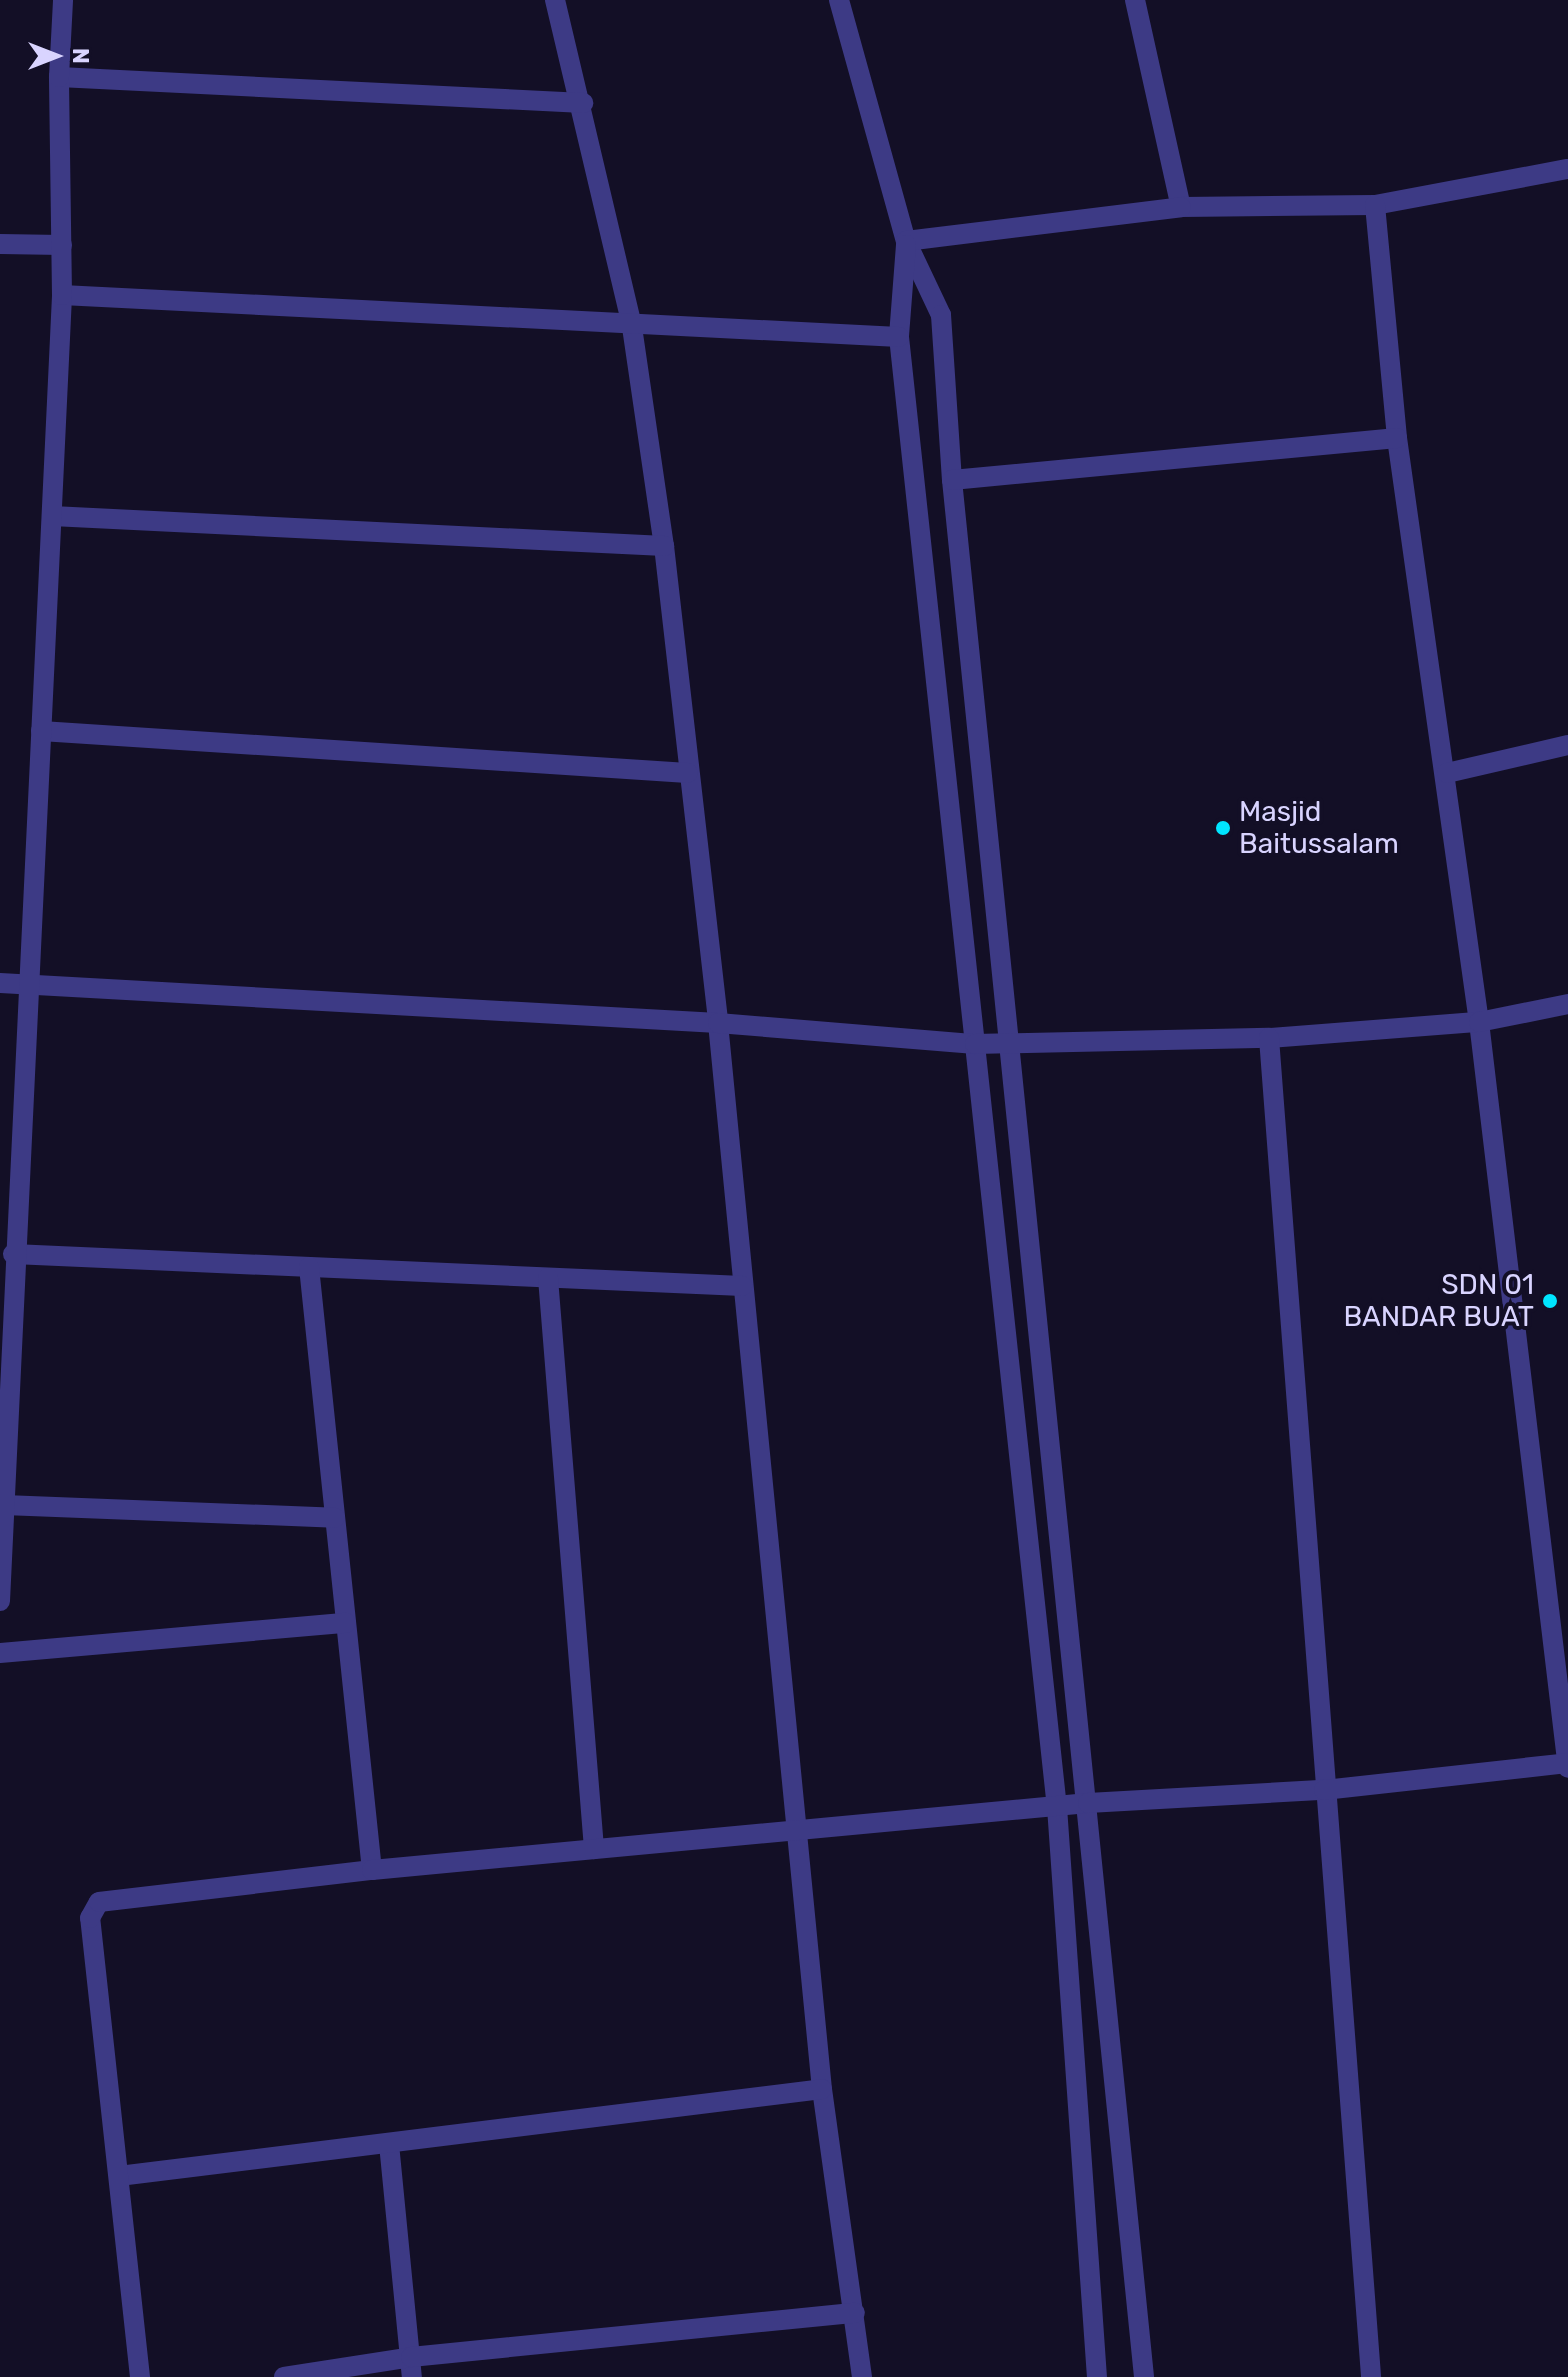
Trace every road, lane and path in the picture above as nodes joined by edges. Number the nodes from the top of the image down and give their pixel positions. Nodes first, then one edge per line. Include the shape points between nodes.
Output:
1 (63, 0) edge
2 (555, 0) edge
3 (839, 0) edge
4 (1135, 0) edge
5 (59, 77) junction
6 (583, 103) junction
7 (1568, 169) edge
8 (1375, 205) junction
9 (1181, 207) junction
10 (906, 241) junction
11 (0, 244) edge
12 (62, 245) junction
13 (62, 295) junction
14 (632, 327) junction
15 (899, 337) junction
16 (1397, 438) junction
17 (952, 480) junction
18 (52, 516) junction
19 (664, 546) junction
20 (41, 731) junction
21 (1568, 745) edge
22 (688, 773) junction
23 (1447, 773) junction
24 (0, 983) edge
25 (33, 984) junction
26 (1568, 1004) edge
27 (1479, 1022) junction
28 (718, 1023) junction
29 (1269, 1038) junction
30 (1010, 1041) junction
31 (975, 1044) junction
32 (13, 1254) junction
33 (309, 1267) junction
34 (548, 1278) junction
35 (742, 1286) junction
36 (4, 1505) junction
37 (335, 1518) junction
38 (0, 1601) edge
39 (346, 1623) junction
40 (0, 1653) edge
41 (1568, 1765) edge
42 (1324, 1790) junction
43 (1088, 1803) junction
44 (1057, 1807) junction
45 (796, 1830) junction
46 (594, 1849) junction
47 (372, 1870) junction
48 (822, 2089) junction
49 (389, 2144) junction
50 (119, 2176) junction
51 (855, 2313) junction
52 (412, 2367) edge
53 (140, 2377) edge
54 (284, 2377) edge
55 (862, 2377) edge
56 (1097, 2377) edge
57 (1144, 2377) edge
58 (1371, 2377) edge

1 - 5 street
2 - 6 street
3 - 10 street
4 - 9 street
5 - 6 street
5 - 12 street
6 - 14 street
7 - 8 street
8 - 9 street
8 - 16 street
9 - 10 street
10 - 15 street
10 - 17 street via 941,315
11 - 12 street
12 - 13 street
13 - 14 street
13 - 18 street
14 - 15 street
14 - 19 street
15 - 31 street
16 - 17 street
16 - 23 street
17 - 30 street
18 - 19 street
18 - 20 street
19 - 22 street
20 - 22 street
20 - 25 street
21 - 23 street
22 - 28 street
23 - 27 street
24 - 25 street
25 - 28 street
25 - 32 street
26 - 27 street
27 - 29 street
27 - 41 street
28 - 31 street
28 - 35 street
29 - 30 street
29 - 42 street
30 - 31 street
30 - 43 street
31 - 44 street
32 - 33 street
32 - 36 street
33 - 34 street
33 - 37 street
34 - 35 street
34 - 46 street
35 - 45 street
36 - 37 street
36 - 38 street
37 - 39 street
39 - 40 street
39 - 47 street
41 - 42 street
42 - 43 street
42 - 58 street
43 - 44 street
43 - 57 street
44 - 45 street
44 - 56 street
45 - 46 street
45 - 48 street
46 - 47 street
47 - 50 street via 94,1905 90,1918
48 - 49 street
48 - 51 street
49 - 50 street
49 - 52 street
50 - 53 street
51 - 52 street
51 - 55 street
52 - 54 street

